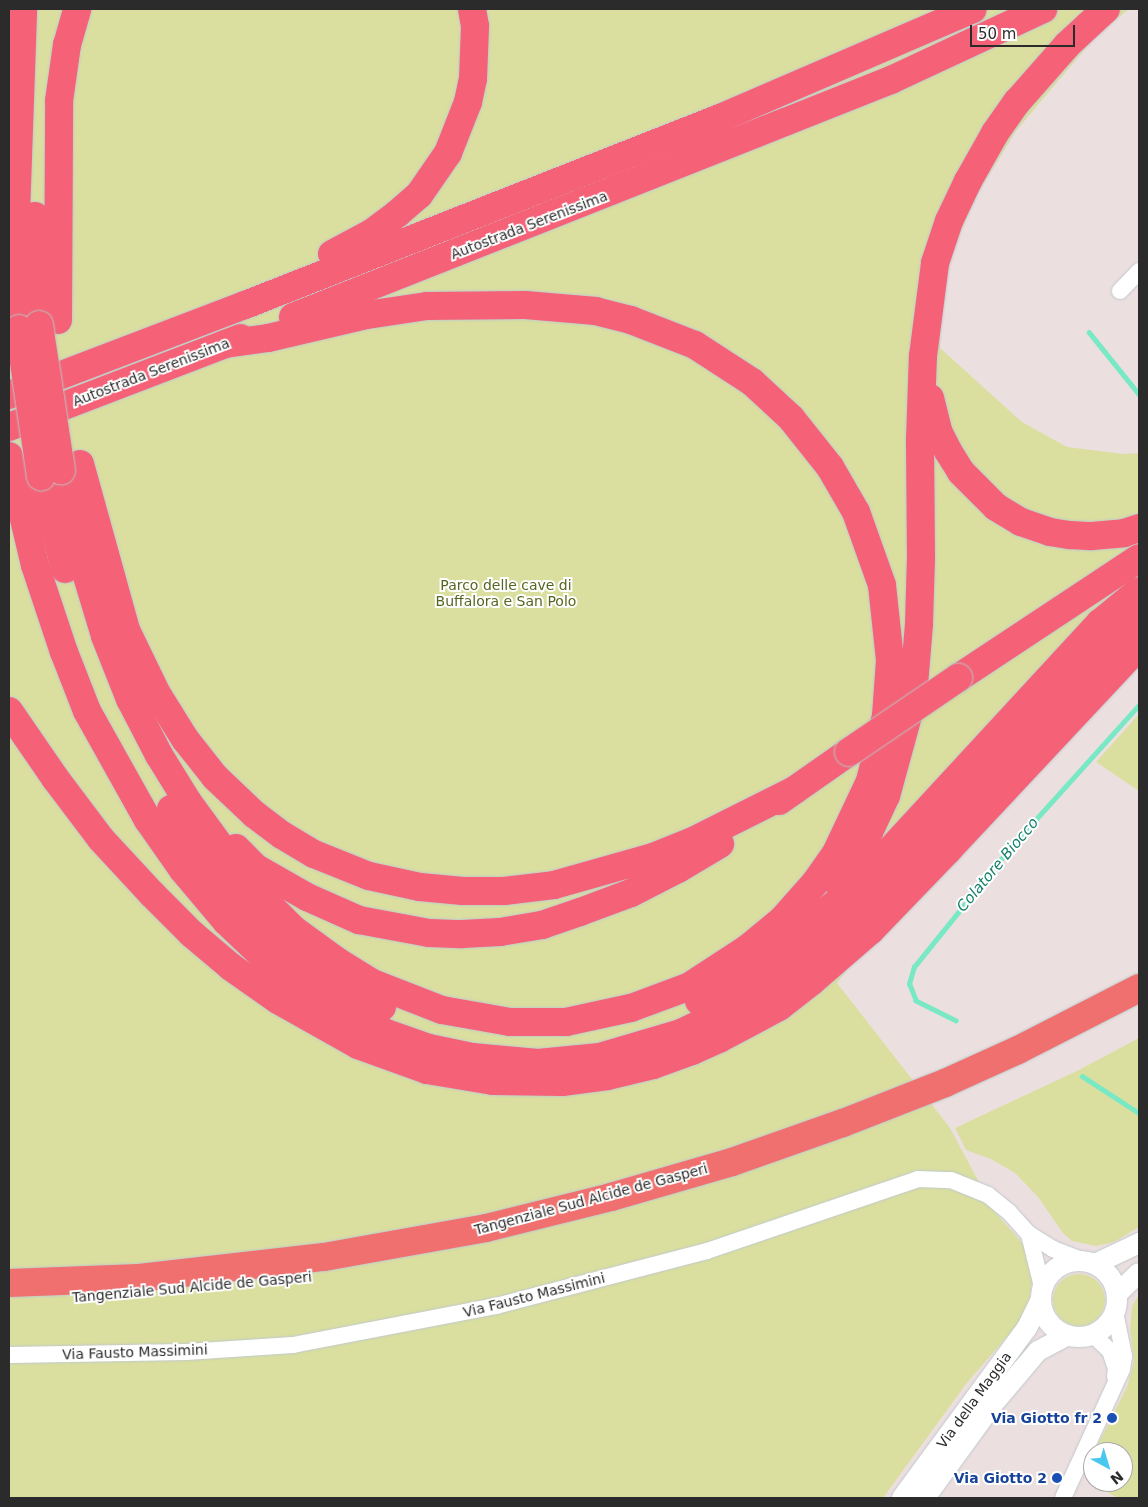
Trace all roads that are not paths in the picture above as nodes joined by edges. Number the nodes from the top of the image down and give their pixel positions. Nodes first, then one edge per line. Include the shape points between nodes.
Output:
1 (23, 9) edge
2 (42, 9) edge
3 (77, 9) edge
4 (472, 9) edge
5 (973, 9) edge
6 (1043, 9) edge
7 (1106, 9) edge
8 (1139, 271) edge
9 (1120, 291) dead end
10 (245, 305) junction
11 (38, 325) junction
12 (225, 344) junction
13 (922, 356) junction
14 (9, 395) edge
15 (9, 427) edge
16 (9, 456) edge
17 (61, 470) junction
18 (1139, 528) edge
19 (1139, 558) edge
20 (1139, 591) edge
21 (1139, 617) edge
22 (1139, 646) edge
23 (9, 711) edge
24 (793, 791) junction
25 (188, 802) junction
26 (817, 919) junction
27 (1139, 988) edge
28 (1139, 1008) edge
29 (1029, 1234) junction
30 (1139, 1243) edge
31 (1088, 1262) junction
32 (1139, 1274) edge
33 (9, 1283) edge
34 (1042, 1293) junction
35 (9, 1299) edge
36 (1116, 1303) junction
37 (1092, 1334) junction
38 (1068, 1335) junction
39 (9, 1355) edge
40 (1108, 1398) junction
41 (902, 1498) edge
42 (925, 1498) edge
43 (1064, 1498) edge

1 - 11 highway via 15,243
2 - 11 highway via 34,243
3 - 11 highway via 67,45 59,101
4 - 10 highway via 475,56 468,102 448,153 424,188 373,232
5 - 10 highway, Autostrada Serenissima via 720,118
6 - 12 highway, Autostrada Serenissima via 891,80
7 - 13 highway via 1067,45 1017,102 968,181 949,221 935,263
8 - 9 street
10 - 14 highway, Autostrada Serenissima
11 - 17 highway, bridge
11 - 17 highway
12 - 15 highway, Autostrada Serenissima
12 - 25 highway via 268,338 366,315 427,306 477,304 596,311 631,320 695,345 723,361 770,396 812,443 856,512 882,585 890,660 886,716 870,781 856,814 825,868 782,920 748,948 690,986 631,1008 566,1022 518,1023 482,1019 442,1010 370,982 337,961 280,916 247,883
13 - 18 highway via 938,431 961,472 996,507 1021,522 1070,535 1124,533
13 - 26 highway via 919,624 913,697 886,796 853,861
16 - 21 highway via 35,565 87,711 143,811 183,870 233,928 266,960 312,995 386,1033 472,1058 538,1063 600,1057 681,1033 736,1007 766,988 842,927 891,879
17 - 24 highway via 126,630 157,694 185,739 215,777 254,814 282,836 314,854 369,876 420,888 504,891 554,885 653,857
17 - 25 highway via 80,553 105,636 130,699
17 - 26 highway via 63,561 88,643 114,706 169,806 244,908 280,943 358,997 428,1025 476,1036 538,1041 596,1035 638,1025 698,1002 755,969
19 - 24 highway, bridge
20 - 26 highway via 1100,623 883,858
22 - 23 highway via 870,930 779,1007 719,1039 653,1065 608,1076 562,1082 493,1081 427,1070 358,1045 278,1000 230,967 152,894 102,839
24 - 25 highway via 719,844 631,892 542,924 500,932 462,934 429,933 359,920 307,897 256,868
27 - 33 highway, Tangenziale Sud Alcide de Gasperi via 945,1083 732,1162 610,1197 486,1228 324,1257 139,1278
28 - 35 highway, Tangenziale Sud Alcide de Gasperi via 1018,1069 855,1137 735,1178 617,1213 404,1263 328,1274 138,1294
29 - 31 street, Via Fausto Massimini via 1053,1249
29 - 34 street, Via Fausto Massimini
29 - 39 street, Via Fausto Massimini via 988,1195 951,1180 918,1180 707,1251 496,1306 293,1345 186,1352
30 - 31 street
31 - 34 street via 1069,1262 1058,1267 1048,1276
31 - 36 street via 1106,1271 1113,1281
32 - 36 street
34 - 38 street via 1043,1311 1048,1322
34 - 41 street, Via della Maggia via 1026,1328
36 - 37 street via 1106,1325
36 - 40 street via 1124,1356 1122,1369
37 - 38 street
37 - 40 street via 1110,1351 1116,1368
38 - 42 street, Via della Maggia via 1038,1350 993,1404
40 - 43 street

